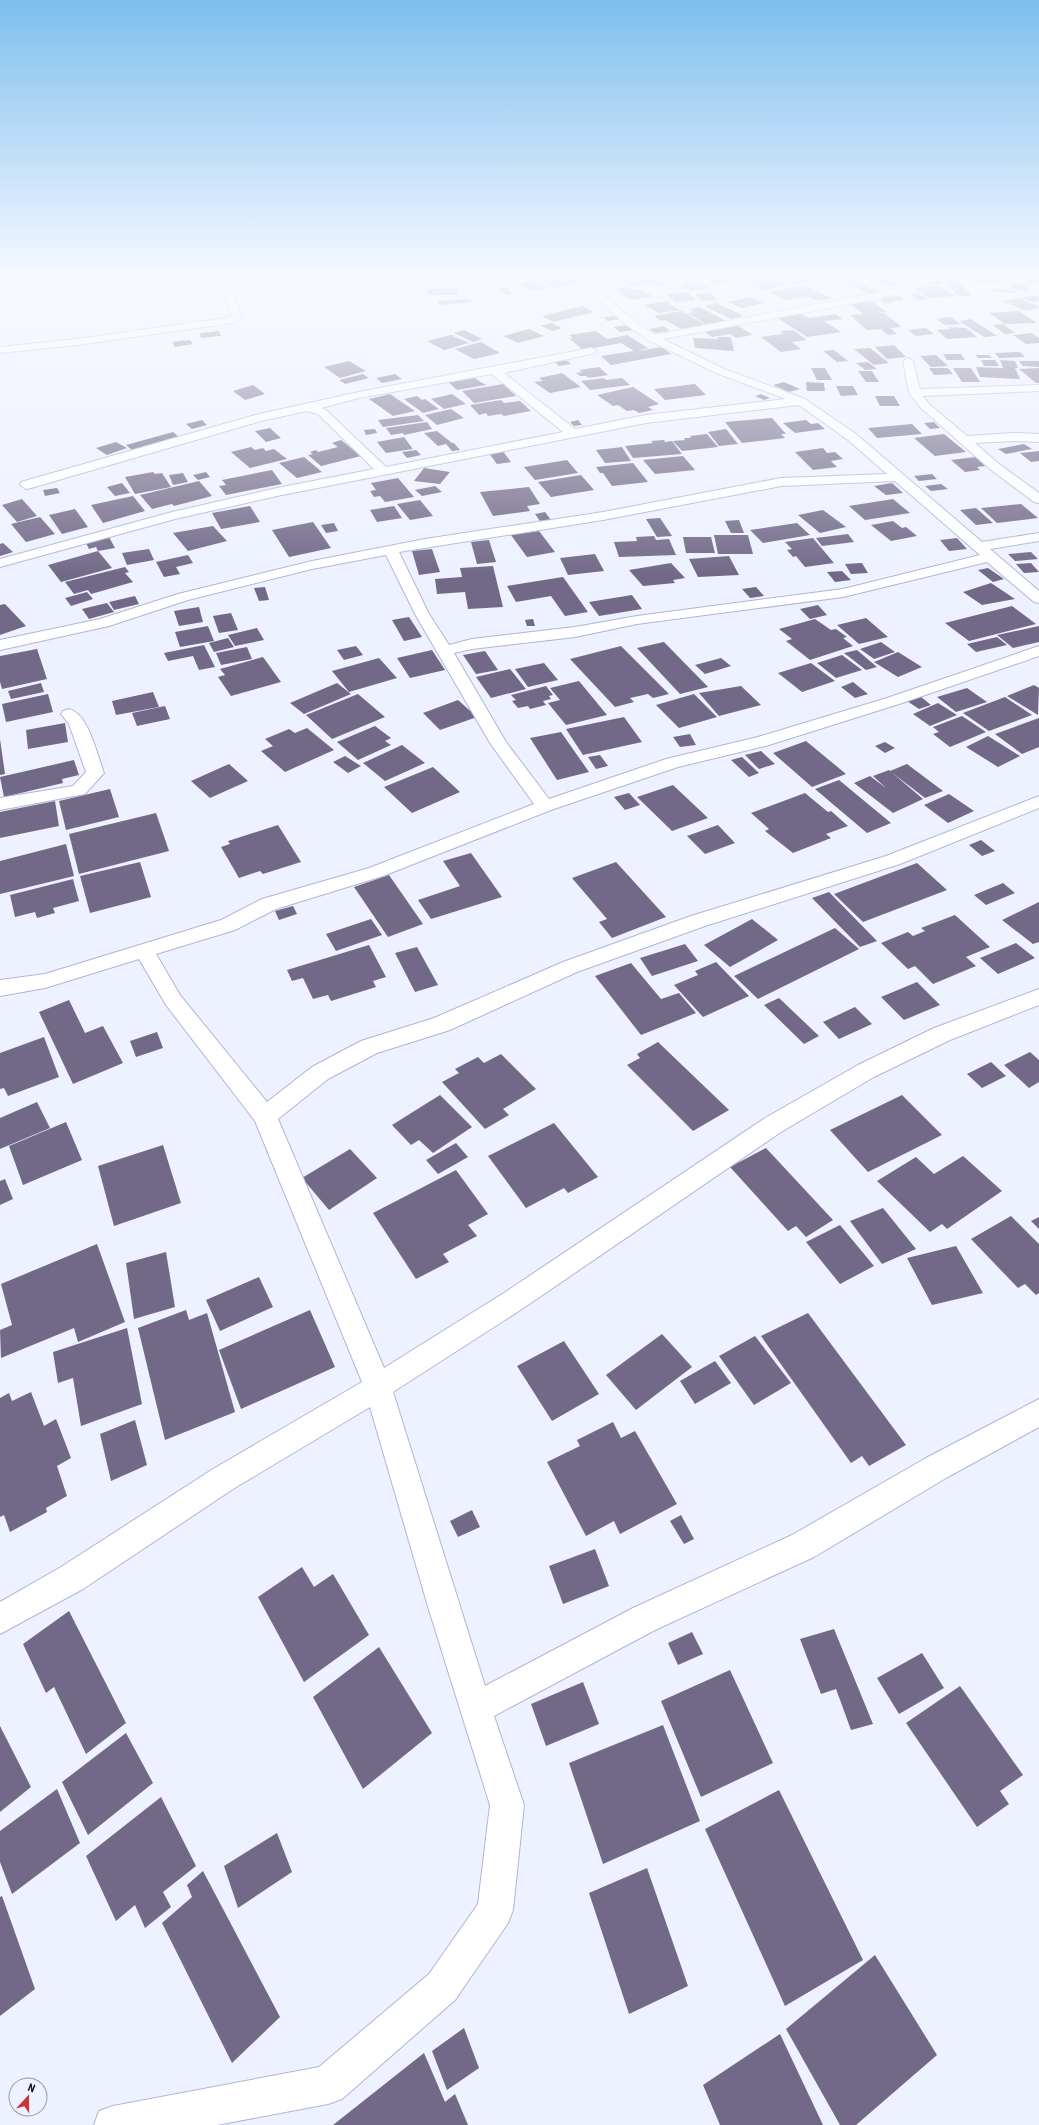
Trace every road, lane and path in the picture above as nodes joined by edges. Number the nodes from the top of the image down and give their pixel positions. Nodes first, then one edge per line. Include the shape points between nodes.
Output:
1 (457, 377) edge
2 (502, 377) edge
3 (737, 377) edge
4 (912, 377) edge
5 (1039, 388) edge
6 (915, 393) junction
7 (801, 401) junction
8 (307, 408) junction
9 (572, 433) junction
10 (1039, 438) edge
11 (963, 440) junction
12 (383, 471) junction
13 (896, 477) junction
14 (26, 485) dead end
15 (1039, 499) edge
16 (1039, 537) edge
17 (977, 547) junction
18 (391, 550) junction
19 (989, 557) junction
20 (0, 563) edge
21 (1039, 599) edge
22 (0, 645) edge
23 (445, 650) junction
24 (1039, 651) edge
25 (69, 714) dead end
26 (1039, 802) edge
27 (0, 804) edge
28 (545, 806) junction
29 (145, 952) junction
30 (0, 988) edge
31 (1039, 997) edge
32 (265, 1116) junction
33 (378, 1387) junction
34 (1039, 1412) edge
35 (0, 1619) edge
36 (476, 1708) junction
37 (113, 2125) edge

1 - 8 street via 374,392
2 - 9 street
3 - 7 street
4 - 6 street
5 - 6 street
6 - 11 street via 925,406
7 - 9 street via 669,416
7 - 13 street via 852,437
8 - 12 street via 322,412
8 - 14 street via 259,418
9 - 12 street
10 - 11 street
11 - 15 street
12 - 20 street via 172,516
13 - 17 street
13 - 18 street via 781,482 603,516
16 - 17 street
17 - 19 street
18 - 22 street via 312,565 183,597 104,623
18 - 23 street via 422,614
19 - 21 street
19 - 23 street via 843,593 637,620 575,632 472,644
23 - 28 street via 498,743
24 - 28 street via 893,701 763,741 672,763
25 - 27 street via 77,722 95,773 79,790
26 - 32 street via 892,860 698,921 570,967 442,1024 369,1047 320,1073
28 - 29 street via 376,872 269,904 228,925
29 - 30 street via 45,981
29 - 32 street via 173,1000
31 - 33 street via 942,1034 866,1071 773,1125 516,1299
32 - 33 street
33 - 35 street via 223,1479 72,1578
33 - 36 street
34 - 36 street via 936,1468 803,1546 644,1619
36 - 37 street via 507,1804 495,1910 442,1987 328,2085

